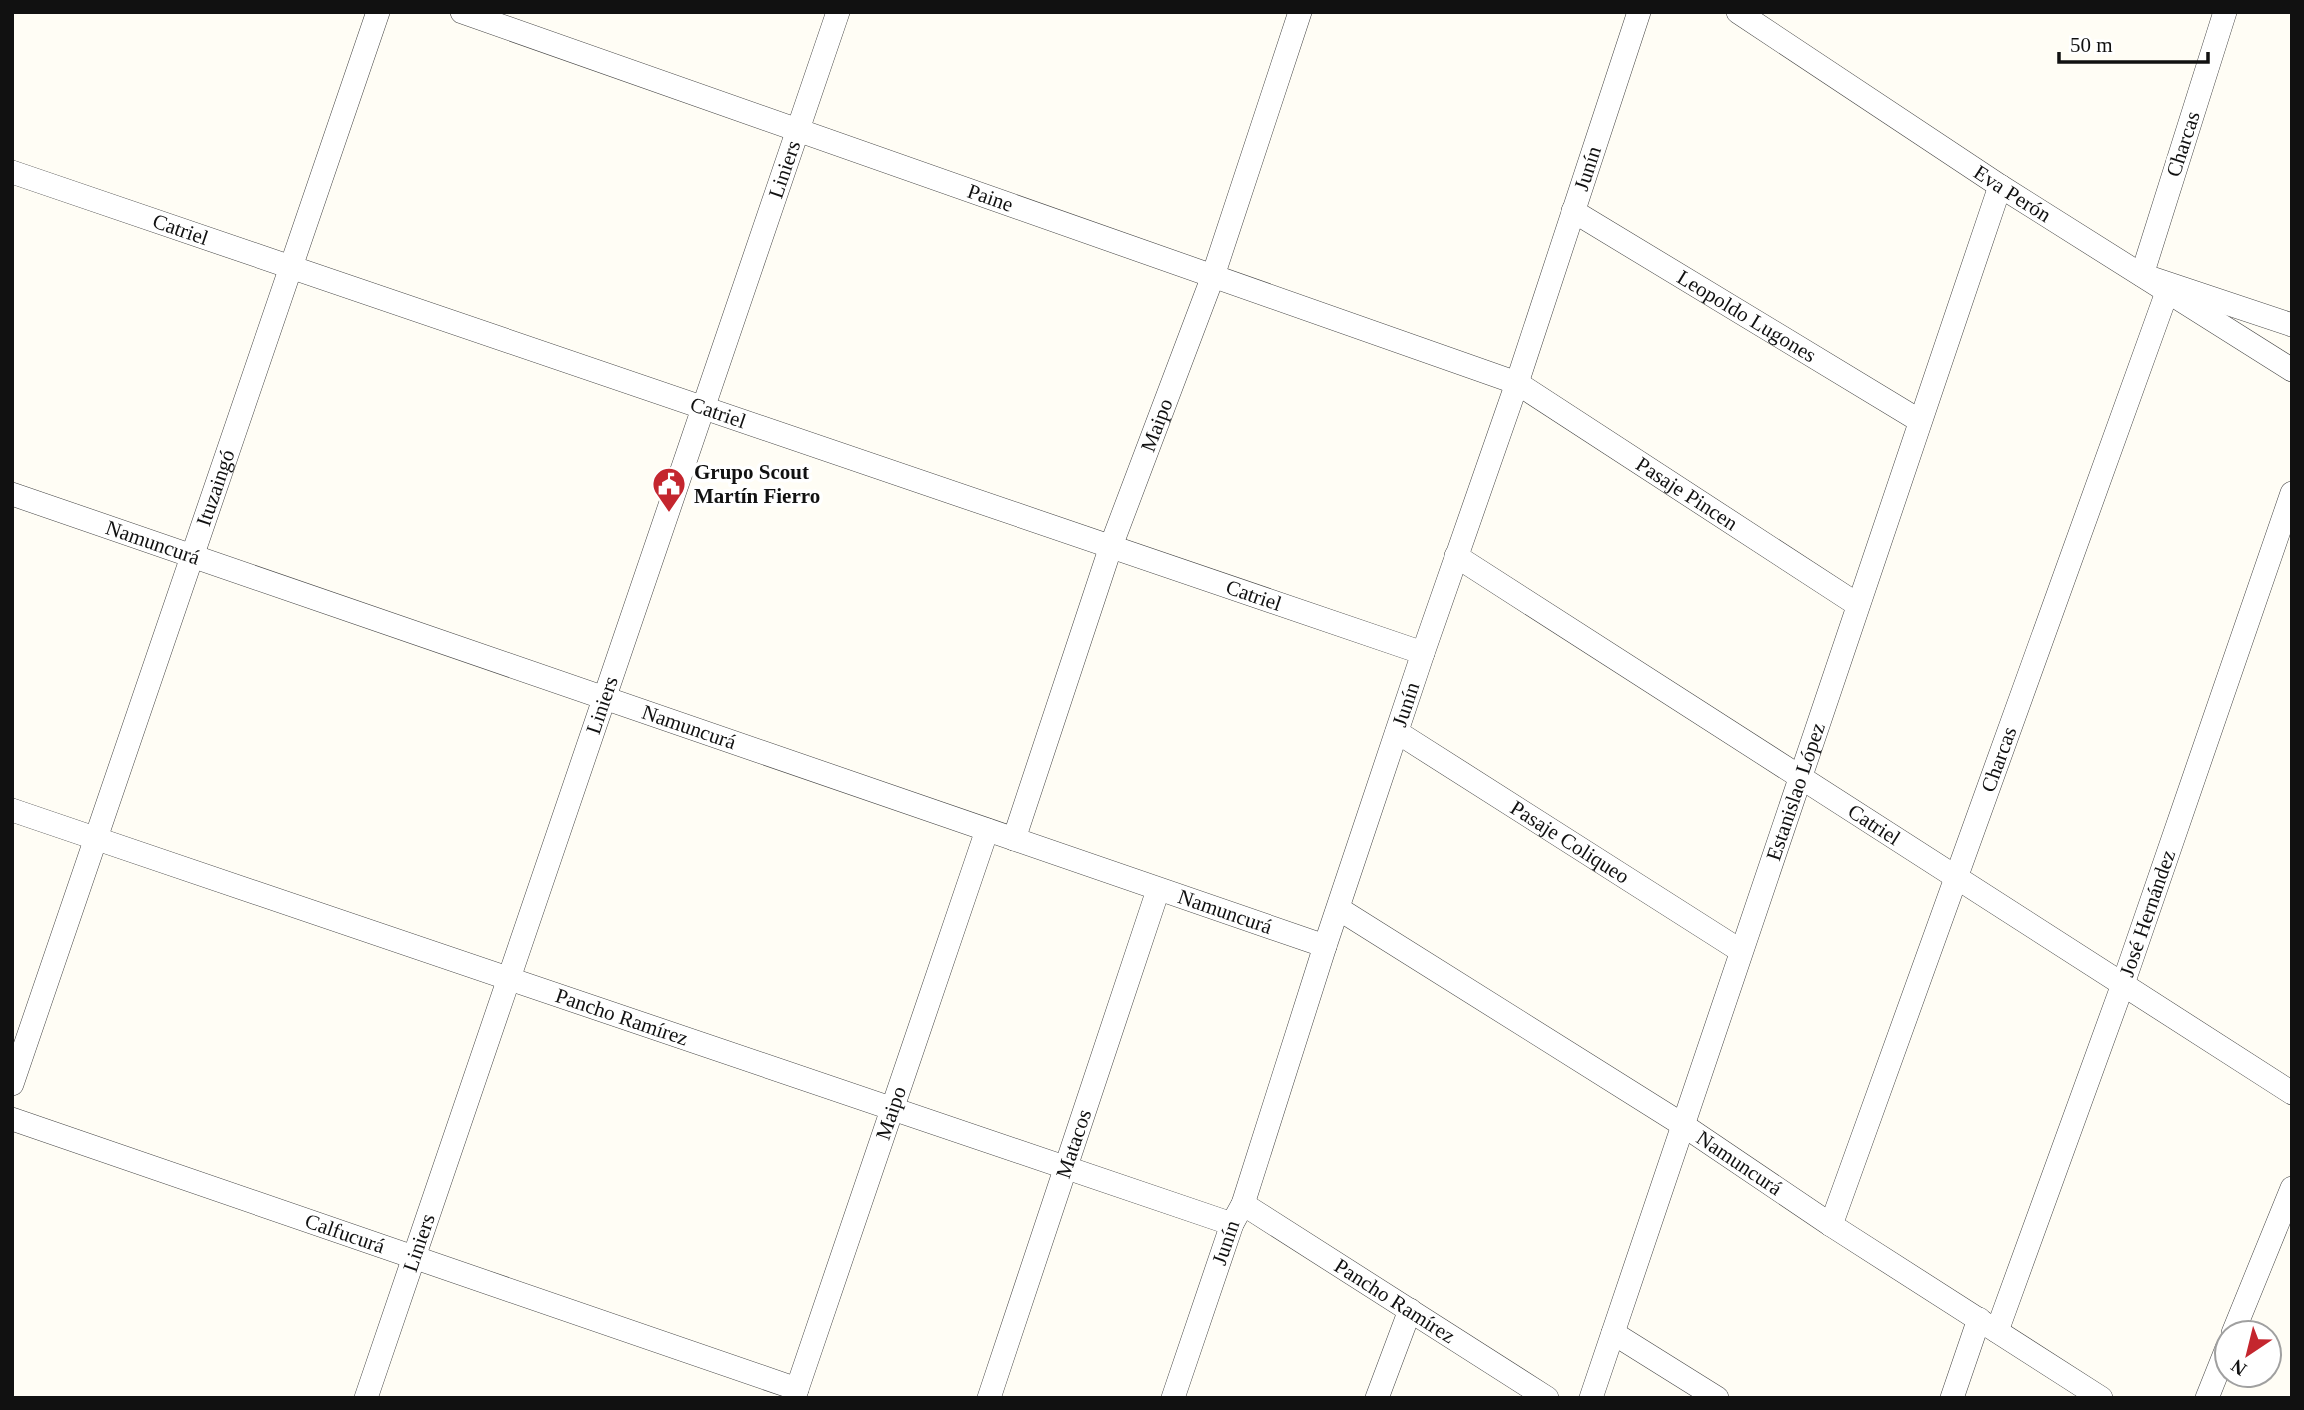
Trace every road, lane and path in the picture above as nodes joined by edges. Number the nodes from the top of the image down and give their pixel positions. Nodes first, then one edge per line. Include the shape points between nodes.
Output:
1 (378, 12) edge
2 (462, 12) edge
3 (838, 12) edge
4 (1300, 12) edge
5 (1639, 12) edge
6 (1738, 12) edge
7 (2225, 12) edge
8 (1761, 19) edge
9 (798, 130) junction
10 (12, 172) edge
11 (2000, 186) junction
12 (1573, 211) junction
13 (291, 267) junction
14 (2141, 275) junction
15 (1213, 276) junction
16 (2167, 292) junction
17 (2292, 325) edge
18 (2292, 370) edge
19 (1517, 383) junction
20 (703, 408) junction
21 (1920, 421) junction
22 (2292, 493) edge
23 (12, 494) edge
24 (1111, 546) junction
25 (192, 556) junction
26 (1456, 556) junction
27 (1858, 605) junction
28 (1423, 653) junction
29 (604, 698) junction
30 (1397, 732) junction
31 (1800, 776) junction
32 (12, 810) edge
33 (987, 830) junction
34 (96, 839) junction
35 (1013, 839) junction
36 (1955, 876) junction
37 (1158, 890) junction
38 (1339, 909) junction
39 (1325, 946) junction
40 (1741, 951) junction
41 (509, 979) junction
42 (2123, 984) junction
43 (12, 1084) edge
44 (2292, 1093) edge
45 (892, 1109) junction
46 (12, 1119) edge
47 (1683, 1125) junction
48 (1065, 1166) junction
49 (2292, 1188) edge
50 (1238, 1214) junction
51 (1831, 1225) junction
52 (414, 1257) junction
53 (1410, 1310) junction
54 (2239, 1319) edge
55 (1988, 1325) junction
56 (1612, 1333) junction
57 (795, 1393) edge
58 (366, 1398) edge
59 (989, 1398) edge
60 (1173, 1398) edge
61 (1377, 1398) edge
62 (1547, 1398) edge
63 (1591, 1398) edge
64 (1717, 1398) edge
65 (1952, 1398) edge
66 (2101, 1398) edge

1 - 13 street, Ituzaingó
2 - 9 street, Paine
3 - 9 street, Liniers
4 - 15 street, Maipo
5 - 12 street, Junín
6 - 8 street, Eva Perón
7 - 14 street, Charcas
8 - 11 street, Eva Perón
9 - 15 street, Paine
9 - 20 street, Liniers
10 - 13 street, Catriel
11 - 14 street, Eva Perón
11 - 21 street, Estanislao López
12 - 19 street, Junín
12 - 21 street, Leopoldo Lugones
13 - 20 street, Catriel
13 - 25 street, Ituzaingó
14 - 16 street, Eva Perón
14 - 17 street
15 - 19 street, Paine
15 - 24 street, Maipo
16 - 18 street, Eva Perón
16 - 36 street, Charcas
19 - 26 street, Junín
19 - 27 street, Pasaje Pincen
20 - 24 street, Catriel
20 - 29 street, Liniers
21 - 27 street, Estanislao López
22 - 42 street, José Hernández
23 - 25 street, Namuncurá
24 - 28 street, Catriel
24 - 35 street, Maipo
25 - 29 street, Namuncurá
25 - 34 street, Ituzaingó
26 - 28 street, Junín
26 - 31 street, Catriel
27 - 31 street, Estanislao López
28 - 30 street, Junín
29 - 33 street, Namuncurá
29 - 41 street, Liniers
30 - 38 street, Junín
30 - 40 street, Pasaje Coliqueo
31 - 36 street, Catriel
31 - 40 street, Estanislao López
32 - 34 street, Pancho Ramírez
33 - 35 street, Namuncurá
33 - 45 street, Maipo
34 - 41 street, Pancho Ramírez
34 - 43 street, Ituzaingó
35 - 37 street, Namuncurá
36 - 42 street, Catriel
36 - 51 street, Charcas
37 - 39 street, Namuncurá
37 - 48 street, Matacos
38 - 39 street, Junín
38 - 47 street, Namuncurá
39 - 50 street, Junín
40 - 47 street, Estanislao López
41 - 45 street, Pancho Ramírez
41 - 52 street, Liniers
42 - 44 street, Catriel
42 - 55 street, José Hernández
45 - 48 street, Pancho Ramírez
45 - 57 street, Maipo
46 - 52 street, Calfucurá
47 - 51 street, Namuncurá
47 - 56 street, Estanislao López
48 - 50 street, Pancho Ramírez
48 - 59 street, Matacos
49 - 54 street
50 - 53 street, Pancho Ramírez
50 - 60 street, Junín
51 - 55 street, Namuncurá
52 - 57 street, Calfucurá
52 - 58 street, Liniers
53 - 61 street
53 - 62 street, Pancho Ramírez
55 - 65 street, José Hernández
55 - 66 street, Namuncurá
56 - 63 street, Estanislao López
56 - 64 street

